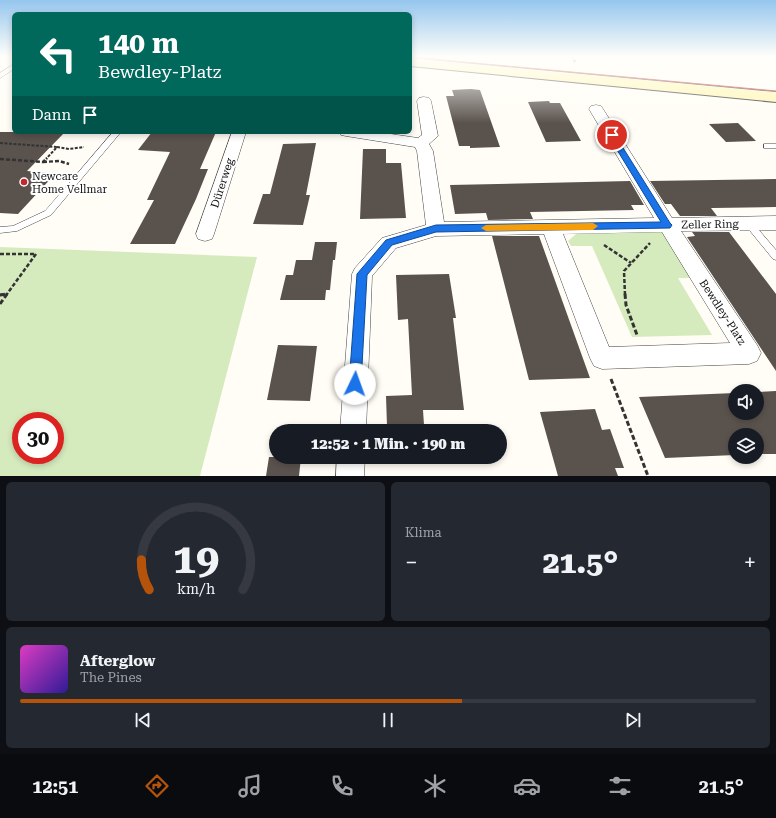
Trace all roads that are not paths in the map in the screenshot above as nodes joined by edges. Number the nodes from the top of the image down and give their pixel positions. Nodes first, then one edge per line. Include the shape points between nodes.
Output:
1 (580, 78) edge
2 (776, 97) edge
3 (424, 101) dead end
4 (596, 109) dead end
5 (115, 134) edge
6 (238, 134) edge
7 (360, 134) edge
8 (421, 143) junction
9 (768, 146) dead end
10 (776, 146) edge
11 (776, 223) edge
12 (749, 224) junction
13 (667, 225) junction
14 (551, 227) junction
15 (436, 229) junction
16 (0, 230) edge
17 (205, 234) dead end
18 (776, 256) edge
19 (353, 424) edge
20 (351, 464) edge
21 (350, 476) edge

1 - 2 main road
3 - 8 street via 430,136
4 - 13 street, Bewdley-Platz
5 - 16 lane via 48,213 14,229
6 - 17 street, Dürerweg
7 - 8 street
8 - 15 street via 425,151
9 - 10 lane
11 - 12 street, Zeller Ring
12 - 13 street, Zeller Ring
12 - 18 lane
13 - 14 street, Zeller Ring
13 - 14 street, Bewdley-Platz via 749,352 602,358
14 - 15 street, Zeller Ring
15 - 19 street, Zeller Ring via 389,242 362,274
20 - 21 street

